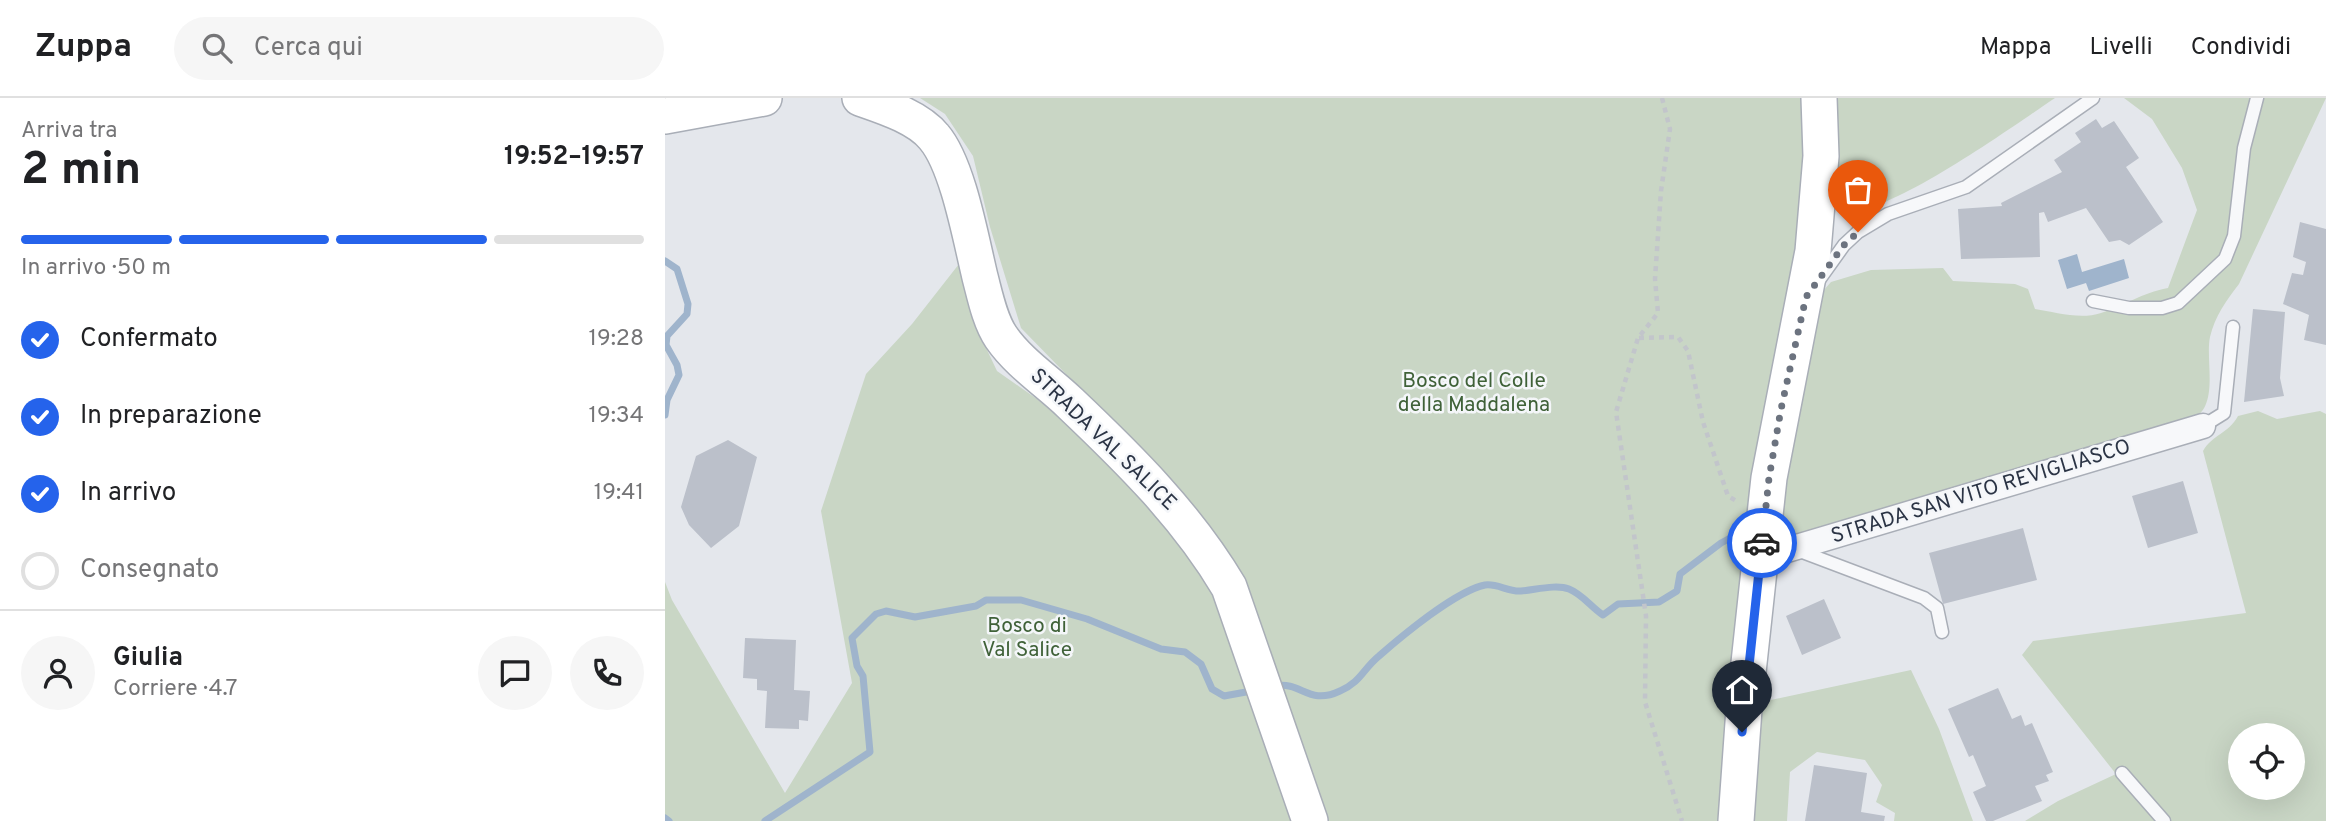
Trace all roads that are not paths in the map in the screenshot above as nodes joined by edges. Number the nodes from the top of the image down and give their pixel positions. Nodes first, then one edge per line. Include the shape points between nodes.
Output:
1 (764, 98) edge
2 (860, 98) edge
3 (1819, 98) edge
4 (2093, 98) edge
5 (2257, 98) edge
6 (667, 115) edge
7 (1806, 297) junction
8 (2094, 301) dead end
9 (2233, 327) dead end
10 (2203, 426) joint
11 (1794, 548) junction
12 (1760, 558) junction
13 (1942, 632) dead end
14 (2122, 773) dead end
15 (1310, 821) edge
16 (1736, 821) edge
17 (2164, 821) edge

1 - 6 street
2 - 15 street, STRADA VAL SALICE via 901,113 934,136 953,173 985,296 1000,335 1186,522 1229,587
3 - 7 street via 1821,156
4 - 7 lane via 1966,187 1888,214 1858,232
5 - 8 lane via 2244,148 2234,236 2225,260 2178,303 2129,308
7 - 12 street via 1781,409
9 - 10 lane via 2224,413
10 - 11 street, STRADA SAN VITO REVIGLIASCO
11 - 12 street, STRADA SAN VITO REVIGLIASCO
11 - 13 lane via 1924,598 1937,608
12 - 16 street
14 - 17 lane

